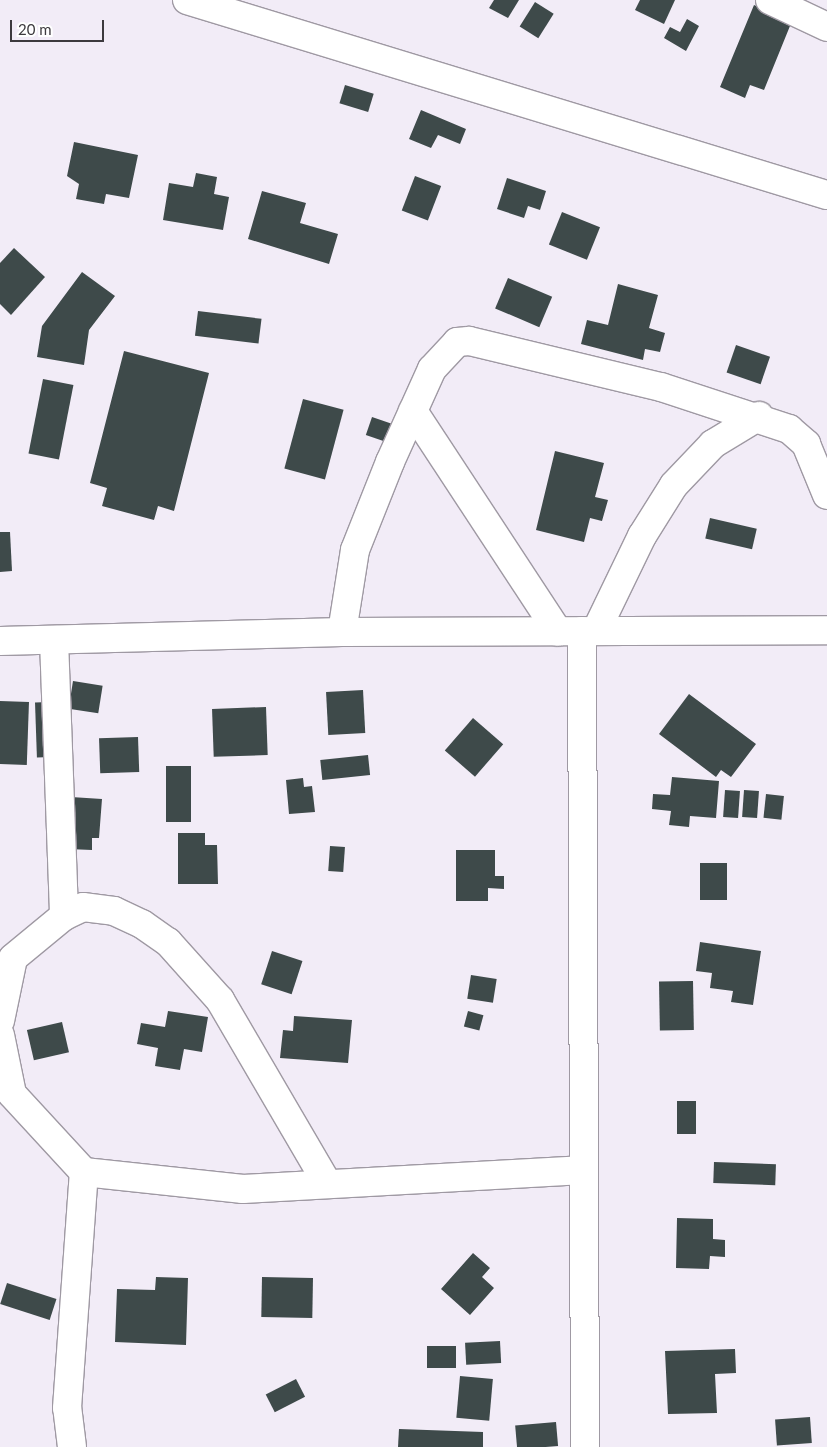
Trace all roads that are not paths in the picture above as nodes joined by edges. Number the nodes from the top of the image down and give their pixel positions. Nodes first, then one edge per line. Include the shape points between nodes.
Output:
1 (187, 0) edge
2 (770, 0) edge
3 (827, 27) edge
4 (827, 193) edge
5 (413, 411) junction
6 (759, 416) junction
7 (827, 495) edge
8 (827, 630) edge
9 (579, 631) junction
10 (342, 632) junction
11 (54, 640) junction
12 (0, 641) edge
13 (64, 916) junction
14 (0, 1021) edge
15 (0, 1035) edge
16 (581, 1170) junction
17 (84, 1172) junction
18 (327, 1183) junction
19 (72, 1447) edge
20 (585, 1447) edge

1 - 4 street
2 - 3 street
5 - 6 street via 443,352 469,341
5 - 9 street
5 - 10 street via 356,550
6 - 7 street via 789,429 806,444
6 - 9 street via 714,444 674,485
8 - 9 street
9 - 10 street
9 - 16 street
10 - 11 street
11 - 12 street
11 - 13 street
13 - 14 street via 13,958
13 - 18 street via 83,907 114,911 168,942 202,976 274,1087
15 - 17 street via 12,1094
16 - 18 street
16 - 20 street
17 - 18 street via 243,1189
17 - 19 street via 67,1408

